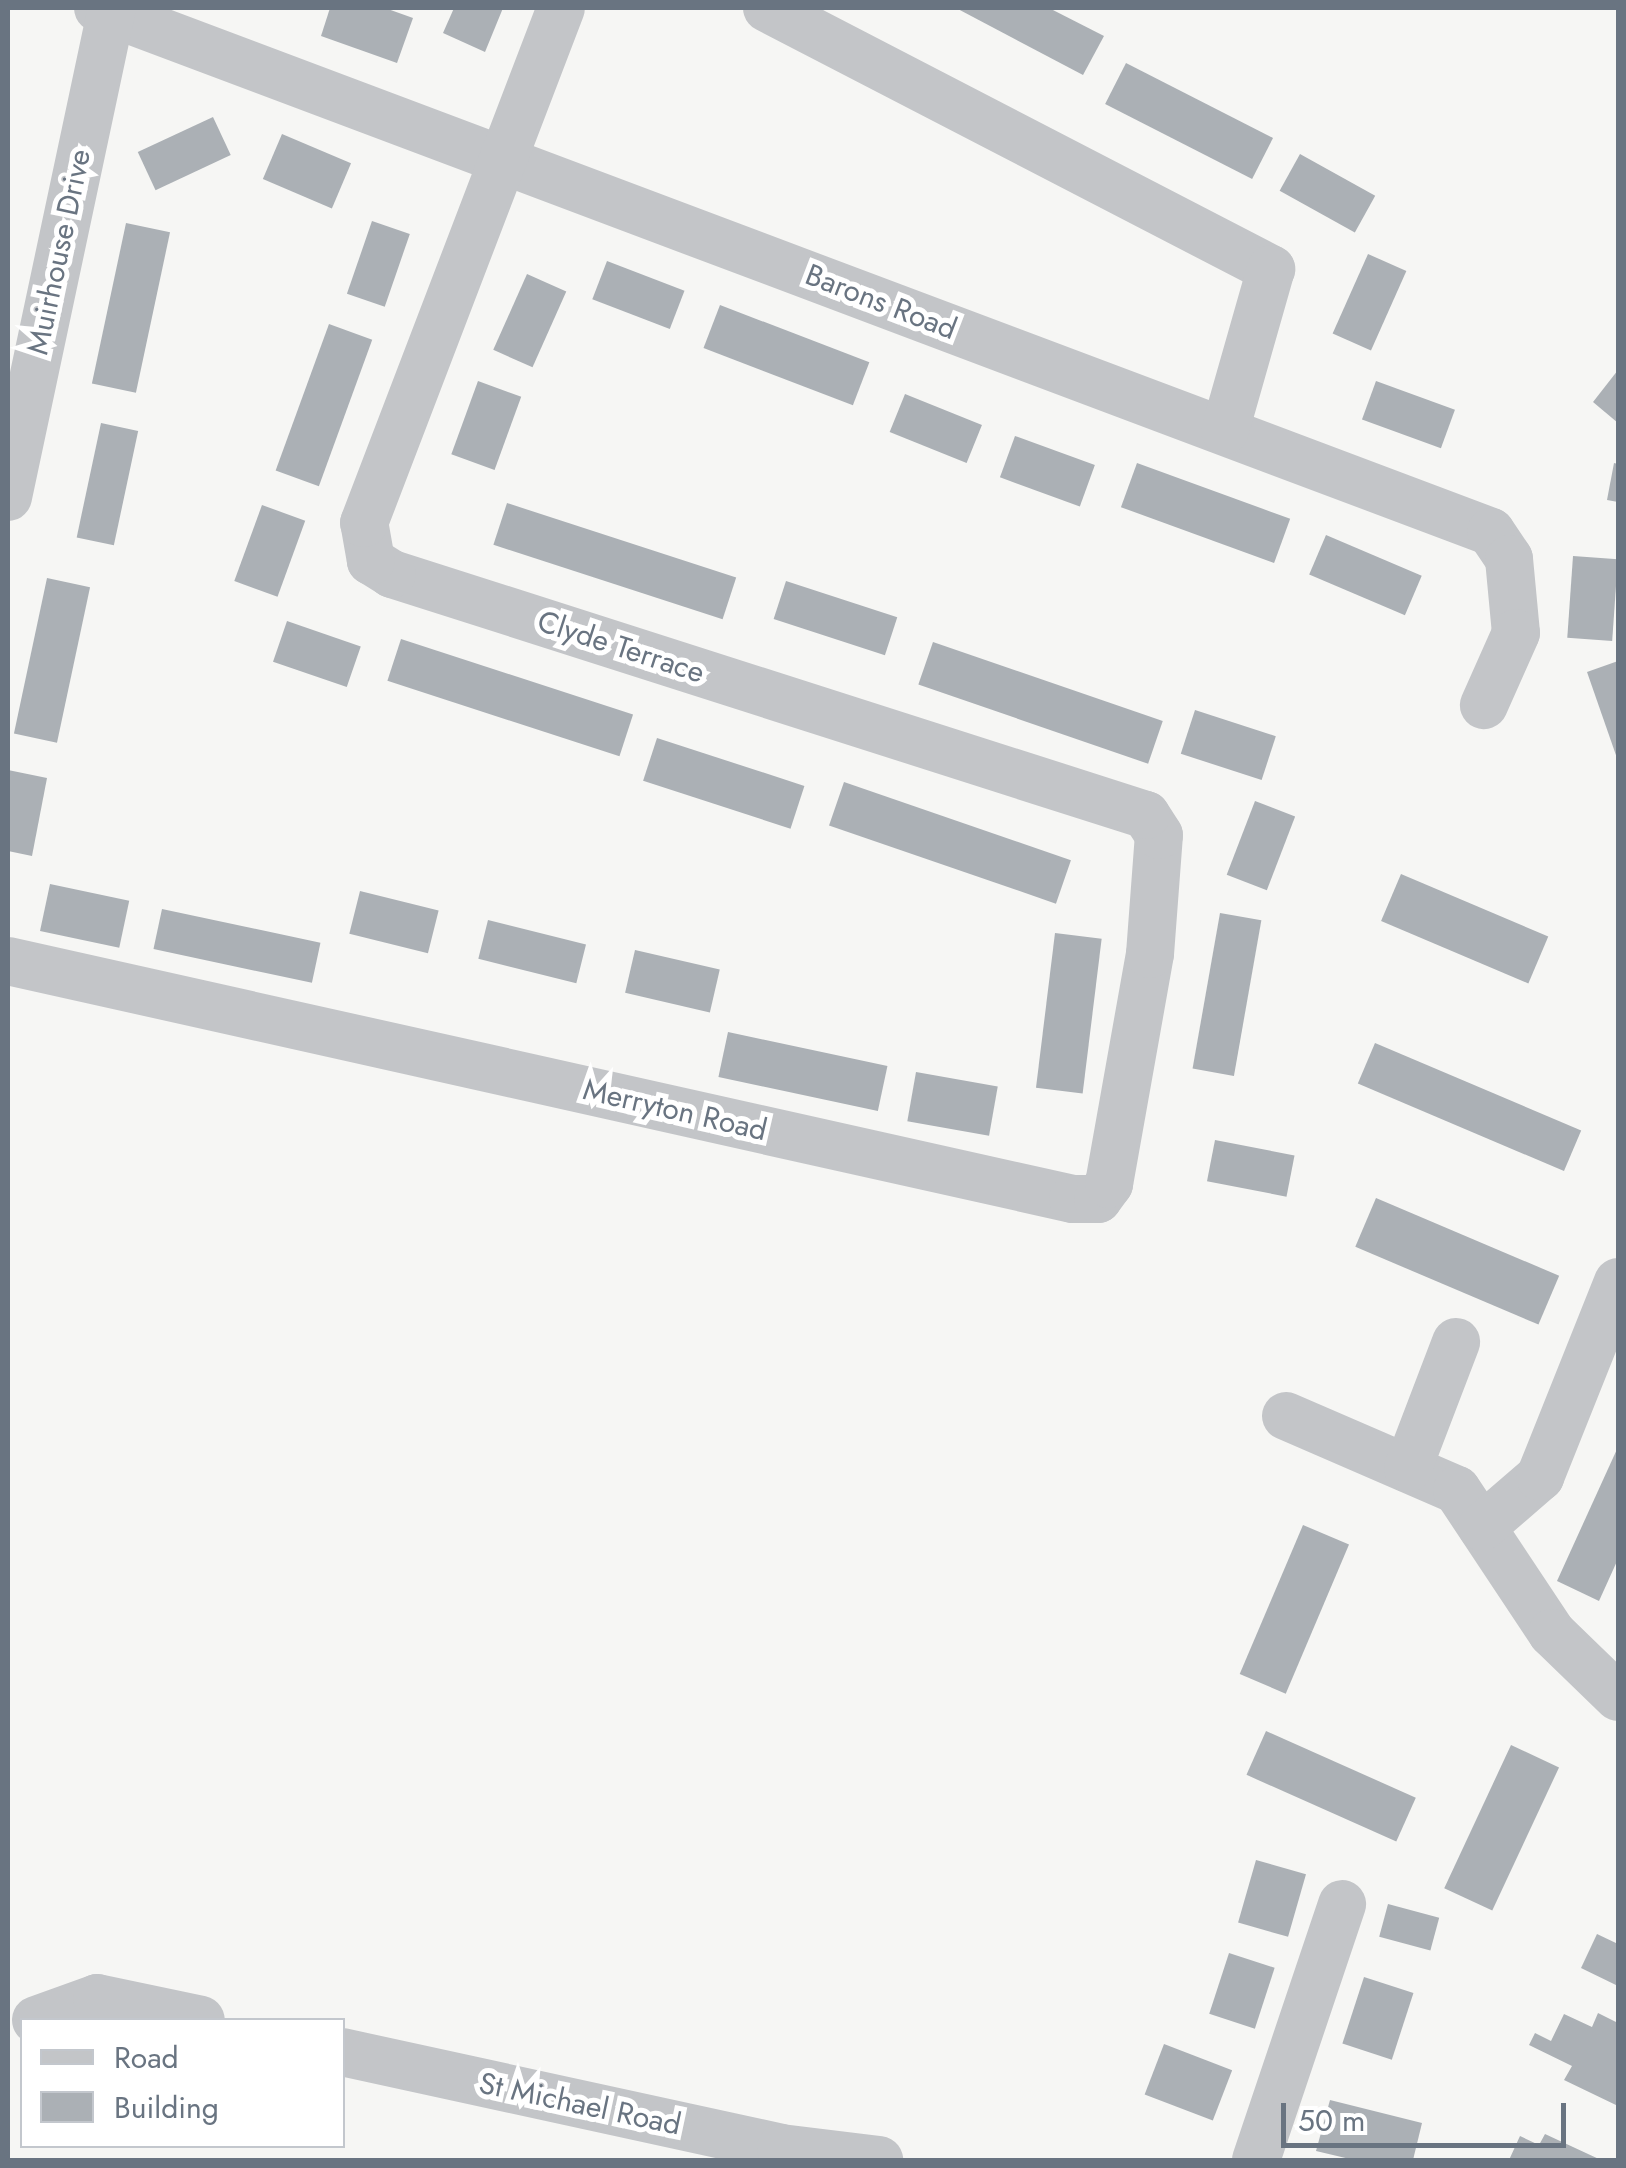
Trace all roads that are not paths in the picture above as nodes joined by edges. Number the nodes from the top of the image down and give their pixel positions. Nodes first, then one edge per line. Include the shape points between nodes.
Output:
1 (561, 8) edge
2 (767, 8) edge
3 (106, 9) edge
4 (500, 158) junction
5 (1225, 431) junction
6 (8, 498) edge
7 (1484, 704) dead end
8 (1150, 954) joint
9 (8, 961) edge
10 (1618, 1282) edge
11 (1456, 1342) dead end
12 (1286, 1416) dead end
13 (1408, 1468) junction
14 (1482, 1527) junction
15 (1618, 1697) edge
16 (1342, 1904) dead end
17 (42, 2018) edge
18 (192, 2018) edge
19 (345, 2053) edge
20 (878, 2160) edge
21 (1256, 2160) edge

1 - 4 street
2 - 5 street via 1272,269
3 - 4 street, Barons Road
3 - 6 street, Muirhouse Drive
4 - 5 street, Barons Road
4 - 8 street, Clyde Terrace via 364,523 371,562 1146,815 1159,835
5 - 7 street, Barons Road via 1491,532 1509,559 1516,633
8 - 9 street, Merryton Road via 1109,1184 1098,1199
10 - 14 street via 1540,1478
11 - 13 street
12 - 13 street
13 - 14 street via 1458,1490
14 - 15 street via 1552,1633
16 - 21 street
17 - 18 street via 97,1998
19 - 20 street, St Michael Road via 781,2148

